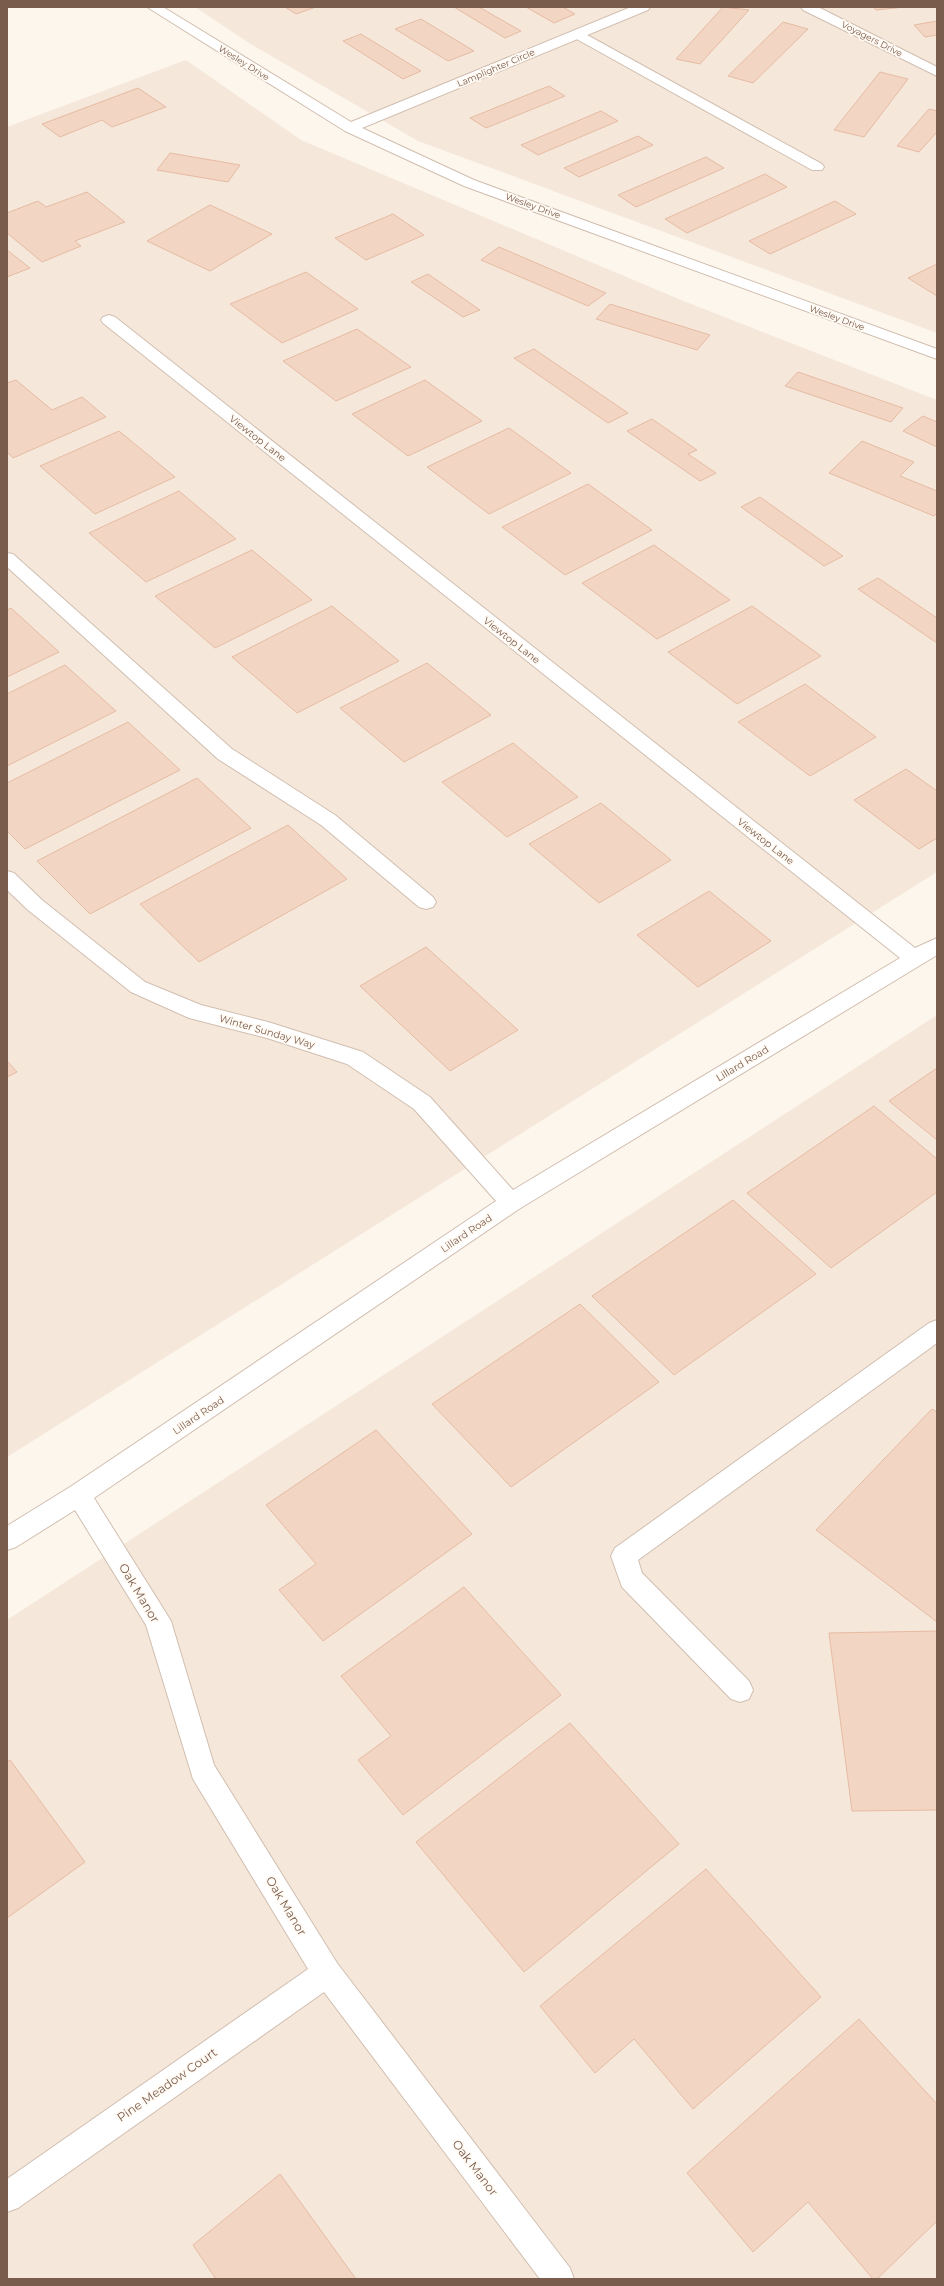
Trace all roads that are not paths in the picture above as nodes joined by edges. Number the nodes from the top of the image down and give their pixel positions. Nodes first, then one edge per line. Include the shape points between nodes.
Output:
1 (154, 7) edge
2 (643, 7) edge
3 (808, 7) edge
4 (578, 34) junction
5 (937, 72) edge
6 (350, 128) junction
7 (817, 167) dead end
8 (109, 320) dead end
9 (937, 354) edge
10 (7, 558) edge
11 (7, 878) edge
12 (426, 902) dead end
13 (937, 945) edge
14 (915, 959) junction
15 (511, 1204) junction
16 (937, 1330) edge
17 (79, 1496) junction
18 (7, 1539) edge
19 (740, 1690) dead end
20 (327, 1973) junction
21 (7, 2197) edge
22 (559, 2279) edge

1 - 6 street, Wesley Drive
2 - 4 street, Lamplighter Circle
3 - 5 street, Voyagers Drive
4 - 6 street, Lamplighter Circle
4 - 7 street
6 - 9 street, Wesley Drive via 469,182
8 - 14 street, Viewtop Lane
10 - 12 street via 225,754 328,820
11 - 15 street, Winter Sunday Way via 35,905 138,987 196,1012 268,1030 355,1058 422,1103
13 - 14 street, Lillard Road
14 - 15 street, Lillard Road
15 - 17 street, Lillard Road
16 - 19 street via 624,1556 631,1579
17 - 18 street, Lillard Road
17 - 20 street, Oak Manor via 158,1621 202,1770
20 - 21 street, Pine Meadow Court
20 - 22 street, Oak Manor

